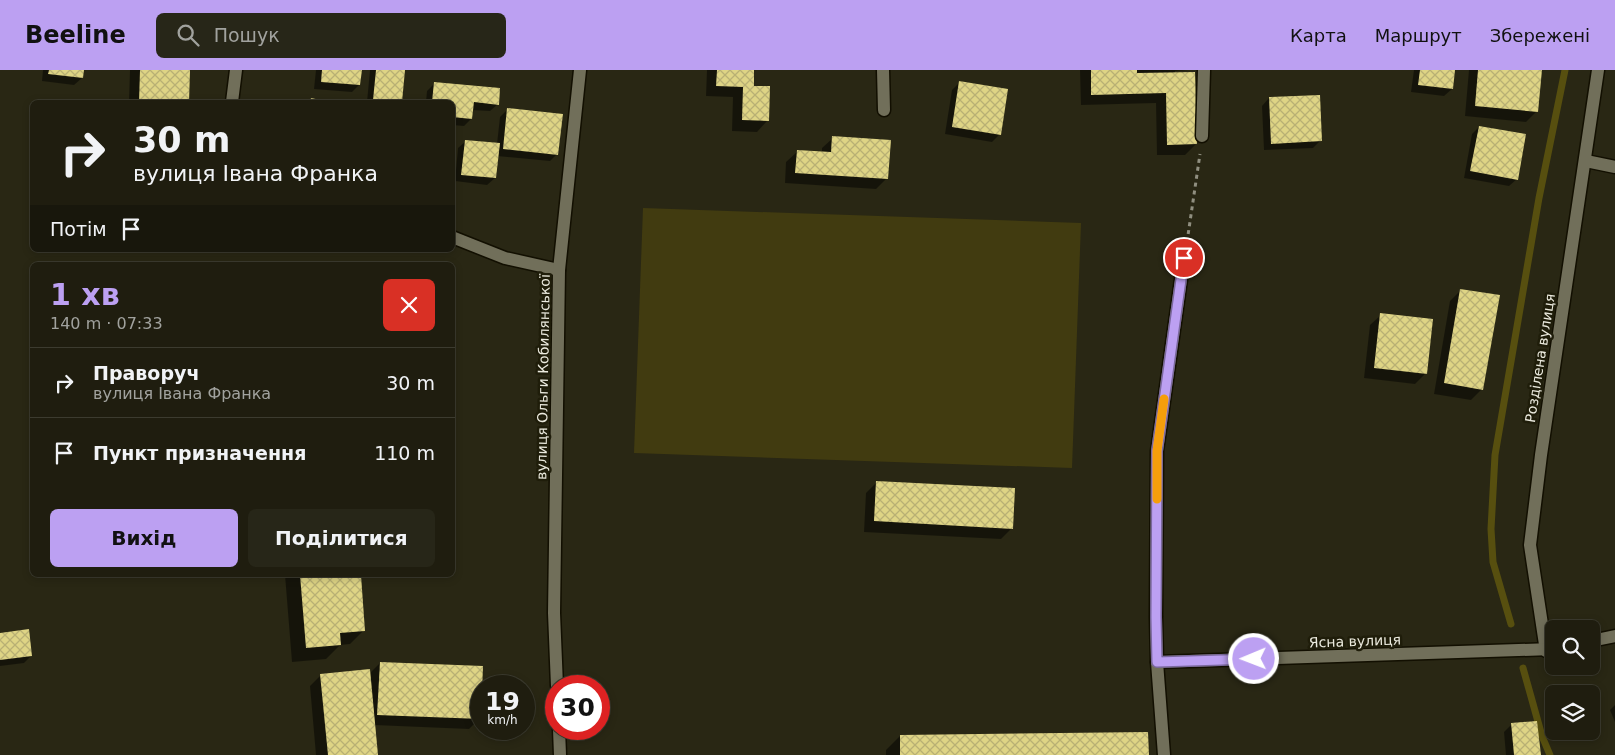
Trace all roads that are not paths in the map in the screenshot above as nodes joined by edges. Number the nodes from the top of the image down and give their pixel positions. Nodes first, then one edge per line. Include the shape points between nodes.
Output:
1 (236, 70) edge
2 (580, 70) edge
3 (883, 70) edge
4 (1204, 70) edge
5 (1598, 70) edge
6 (232, 100) edge
7 (884, 110) dead end
8 (1202, 136) road end
9 (1586, 161) junction
10 (1615, 167) edge
11 (455, 238) edge
12 (1184, 258) road end
13 (559, 270) junction
14 (1545, 624) edge
15 (1615, 636) edge
16 (1600, 639) edge
17 (1545, 650) edge
18 (1157, 662) junction
19 (557, 675) edge
20 (559, 740) edge
21 (560, 755) edge
22 (1164, 755) edge

1 - 6 street
2 - 13 street, вулиця Ольги Кобилянської
3 - 7 street
4 - 8 street
5 - 9 street, Розділена вулиця
9 - 10 street
9 - 14 street, Розділена вулиця via 1530,545
11 - 13 street via 505,258
12 - 18 street via 1157,451
13 - 19 street, вулиця Ольги Кобилянської via 554,613
15 - 16 street
17 - 18 street, Ясна вулиця
18 - 22 street
20 - 21 street

